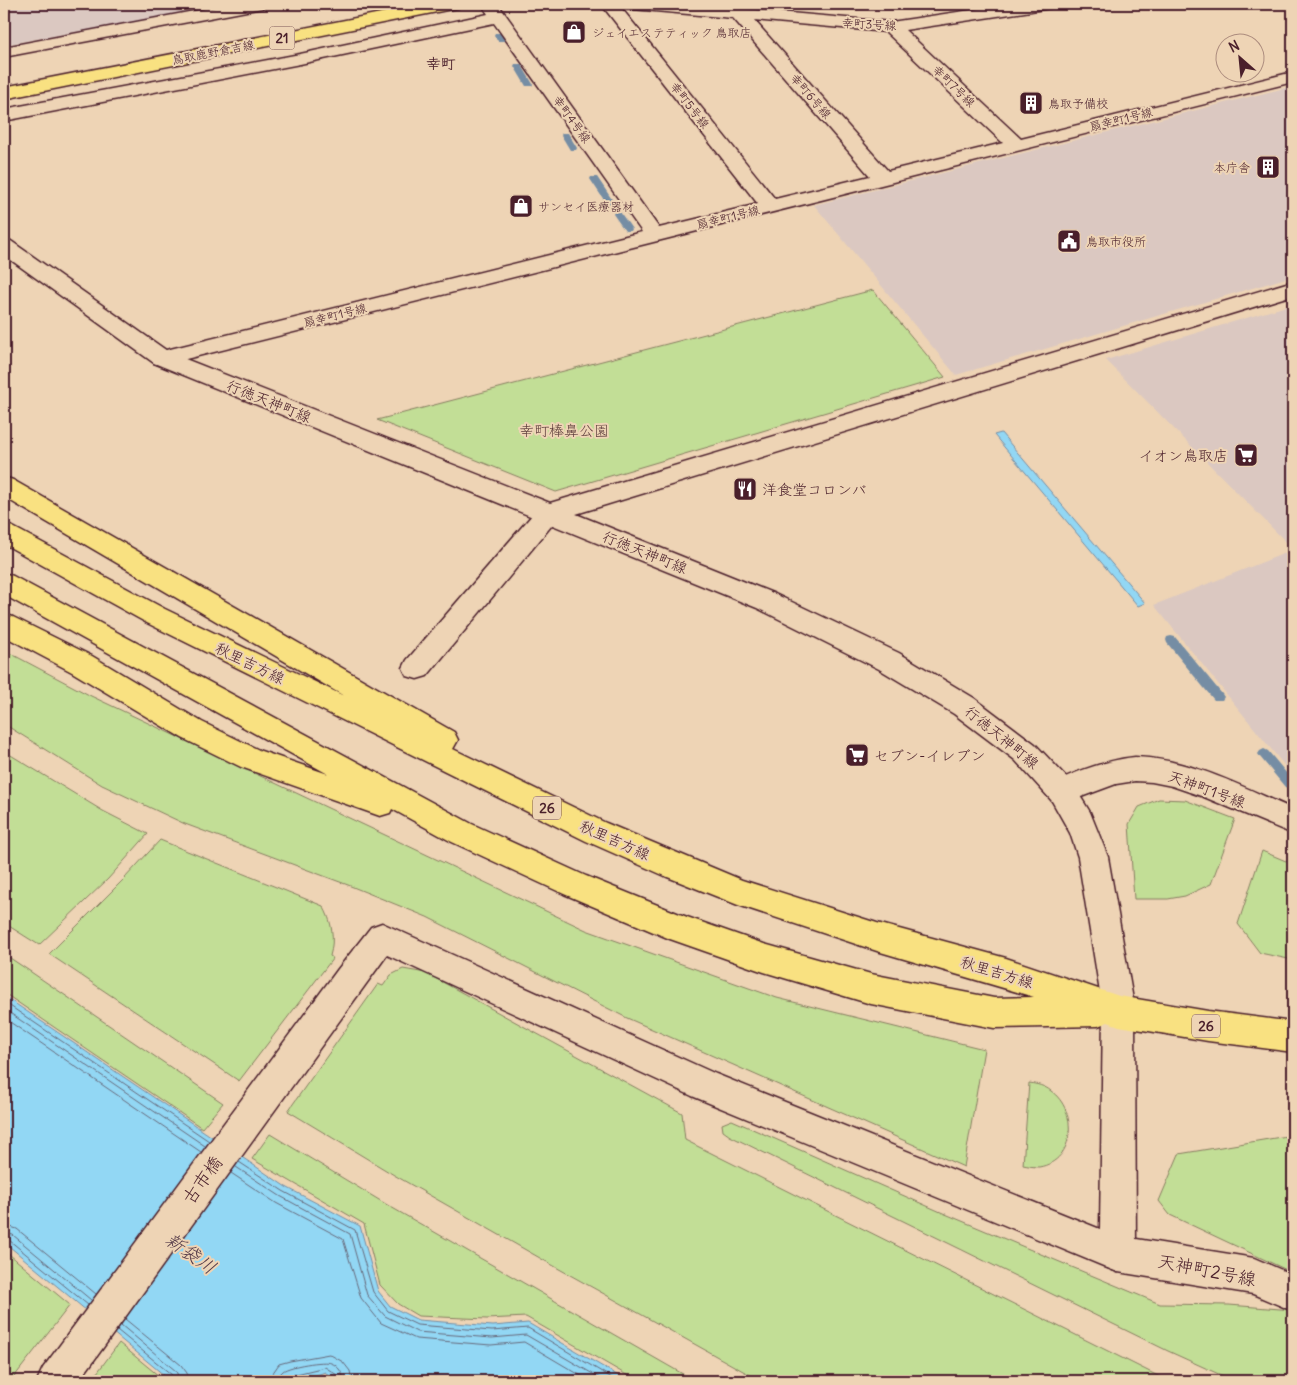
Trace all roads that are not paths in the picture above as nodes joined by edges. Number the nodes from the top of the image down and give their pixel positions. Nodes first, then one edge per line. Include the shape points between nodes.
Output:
1 (257, 4) edge
2 (373, 4) edge
3 (452, 4) edge
4 (610, 4) edge
5 (632, 4) edge
6 (1044, 4) edge
7 (494, 10) edge
8 (739, 14) junction
9 (892, 27) junction
10 (210, 35) dead end
11 (4, 52) edge
12 (1293, 77) edge
13 (4, 93) edge
14 (4, 116) edge
15 (1016, 145) junction
16 (883, 178) junction
17 (770, 206) junction
18 (654, 235) junction
19 (4, 245) edge
20 (1293, 288) edge
21 (162, 358) junction
22 (4, 486) edge
23 (548, 513) junction
24 (4, 533) edge
25 (4, 584) edge
26 (4, 624) edge
27 (417, 668) dead end
28 (1062, 792) junction
29 (1293, 822) edge
30 (596, 832) junction
31 (462, 833) junction
32 (1120, 1011) junction
33 (1293, 1037) edge
34 (1118, 1254) junction
35 (1293, 1293) edge
36 (56, 1381) edge

1 - 11 street
2 - 10 main road, 鳥取鹿野倉吉線 / 21
3 - 13 main road, 鳥取鹿野倉吉線 / 21
4 - 17 street, 幸町5号線
5 - 8 street, 幸町3号線
6 - 9 street, 幸町3号線
7 - 14 street via 300,58
7 - 18 street, 幸町4号線
8 - 9 street, 幸町3号線
8 - 16 street, 幸町6号線
9 - 15 street, 幸町7号線
12 - 15 street, 扇幸町1号線
15 - 16 street, 扇幸町1号線
16 - 17 street, 扇幸町1号線
17 - 18 street, 扇幸町1号線
18 - 21 street, 扇幸町1号線
19 - 21 street, 行徳天神町線
20 - 23 street
21 - 23 street, 行徳天神町線
22 - 30 main road via 404,716
23 - 27 street
23 - 28 street, 行徳天神町線 via 766,601 889,661 998,730 1025,752
24 - 30 main road, 秋里吉方線 / 26 via 156,616
25 - 31 main road, 秋里吉方線 / 26
26 - 31 main road via 82,664 192,730 251,759
28 - 29 street, 天神町1号線 via 1118,771 1152,770 1201,784
28 - 32 street, 行徳天神町線 via 1075,812 1093,857
30 - 32 main road, 秋里吉方線 / 26 via 747,895
31 - 32 main road, 秋里吉方線 / 26 via 681,929 871,990 994,1013
32 - 33 main road, 秋里吉方線 / 26
32 - 34 street, 行徳天神町線
34 - 35 street, 天神町2号線 via 1254,1276
34 - 36 street, 古市橋 via 704,1085 382,937

